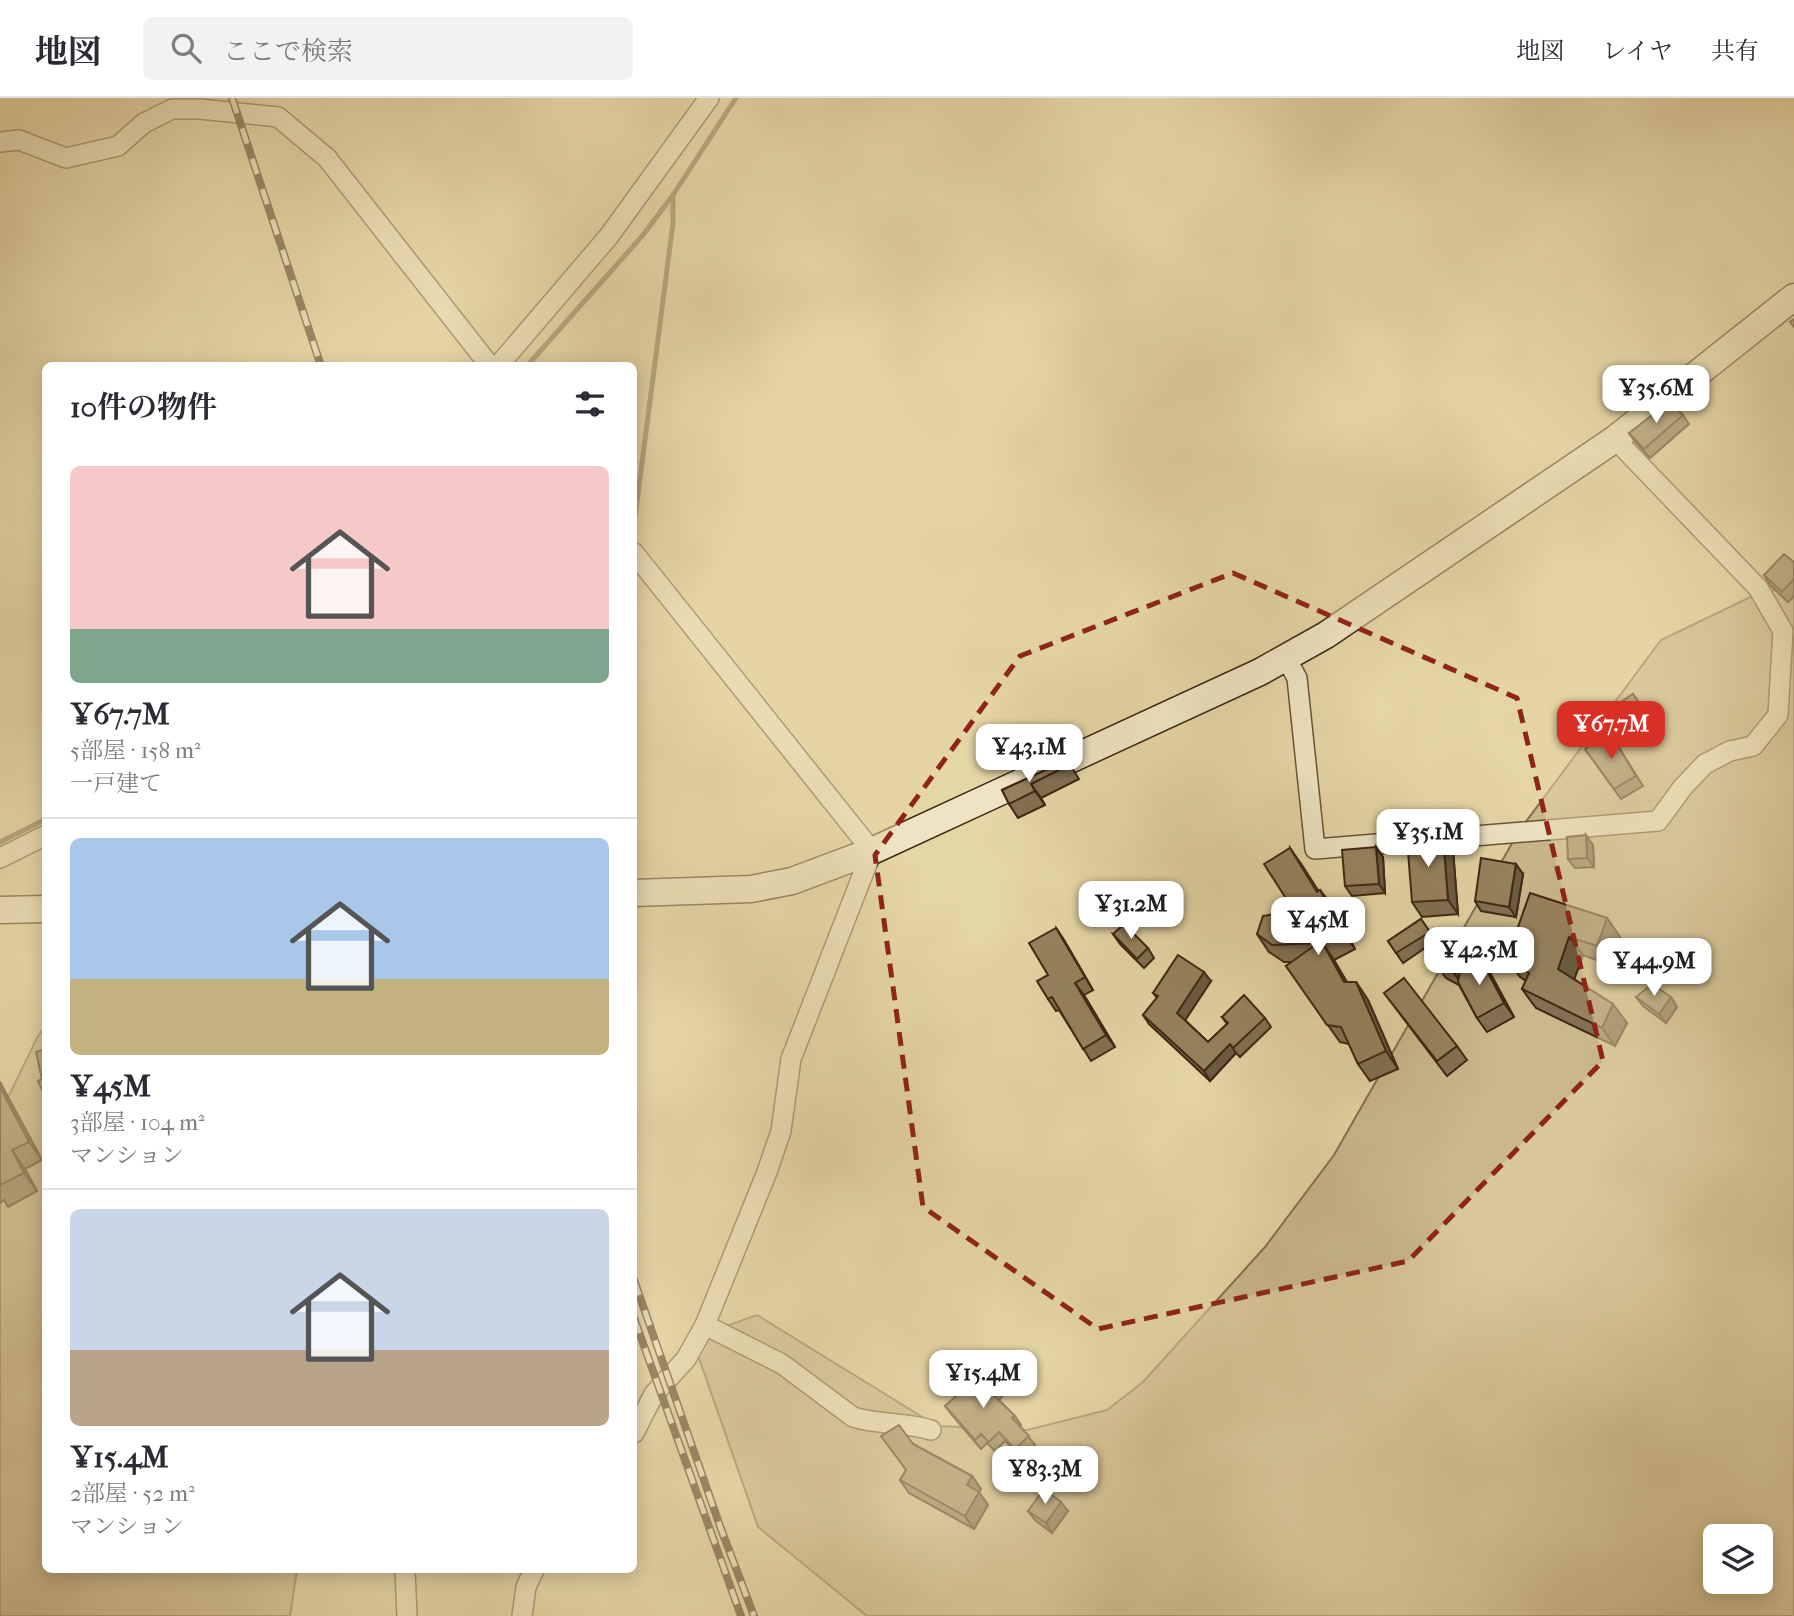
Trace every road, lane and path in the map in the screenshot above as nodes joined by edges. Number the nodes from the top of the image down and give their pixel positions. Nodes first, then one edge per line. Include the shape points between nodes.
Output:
1 (709, 98) edge
2 (0, 142) edge
3 (1794, 297) edge
4 (487, 362) edge
5 (501, 362) edge
6 (1615, 439) junction
7 (637, 557) edge
8 (1286, 658) junction
9 (42, 837) edge
10 (872, 850) junction
11 (0, 858) edge
12 (637, 893) edge
13 (42, 909) edge
14 (0, 910) edge
15 (705, 1325) junction
16 (637, 1427) edge
17 (931, 1430) dead end
18 (405, 1573) edge
19 (533, 1573) edge
20 (407, 1616) edge
21 (522, 1616) edge

1 - 5 street via 609,236
2 - 4 street via 19,140 66,158 118,146 144,123 173,109 278,117 327,158
3 - 6 street
6 - 8 street
6 - 8 street via 1758,587 1783,631 1778,715 1753,746 1705,764 1658,821 1315,849 1297,678
7 - 10 street
8 - 10 street
9 - 11 street
10 - 12 street via 792,881 751,889
10 - 15 street via 791,1059 781,1131 767,1172
13 - 14 street
15 - 16 street via 686,1359 654,1394
15 - 17 street via 782,1364 853,1417
18 - 20 street
19 - 21 street

